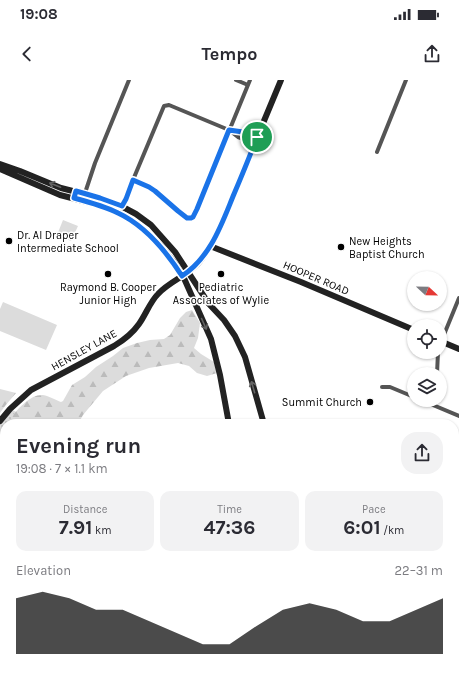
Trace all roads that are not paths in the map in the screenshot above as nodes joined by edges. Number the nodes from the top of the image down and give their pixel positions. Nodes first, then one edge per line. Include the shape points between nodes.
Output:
1 (129, 80) edge
2 (236, 80) edge
3 (250, 80) edge
4 (281, 80) edge
5 (406, 80) edge
6 (248, 85) junction
7 (229, 130) junction
8 (257, 137) junction
9 (255, 143) junction
10 (377, 152) dead end
11 (0, 164) edge
12 (0, 169) edge
13 (133, 180) junction
14 (76, 191) junction
15 (85, 193) junction
16 (74, 198) junction
17 (122, 206) junction
18 (118, 212) junction
19 (210, 246) junction
20 (189, 272) junction
21 (182, 276) junction
22 (459, 298) edge
23 (447, 326) edge
24 (407, 327) edge
25 (447, 345) edge
26 (459, 349) edge
27 (382, 387) dead end
28 (407, 394) edge
29 (437, 407) edge
30 (459, 416) edge
31 (2, 419) edge
32 (228, 419) edge
33 (263, 419) edge

1 - 15 street
2 - 6 street
3 - 6 street
4 - 8 main road, HENSLEY LANE
5 - 10 street
6 - 7 street
7 - 8 street
7 - 9 street via 238,137
7 - 13 street via 166,105
7 - 13 street via 193,217 189,218 155,191
8 - 9 main road, HENSLEY LANE
9 - 19 main road, HENSLEY LANE
14 -> 11 main road via 61,188
12 - 16 main road via 60,195
13 - 17 street
14 - 15 main road
14 - 16 main road
15 - 17 main road
16 - 18 main road
17 - 18 main road
17 - 20 main road via 151,225
18 - 21 main road via 149,234 173,261
19 - 20 main road, HENSLEY LANE
19 - 24 main road, HOOPER ROAD
20 - 21 main road, HENSLEY LANE
33 -> 20 main road via 245,358 234,336 209,304
21 - 31 main road, HENSLEY LANE via 158,294 137,327 123,341 31,390
21 -> 32 main road via 211,339
22 - 23 street
25 - 26 main road
27 - 28 street via 390,387
29 - 30 street

